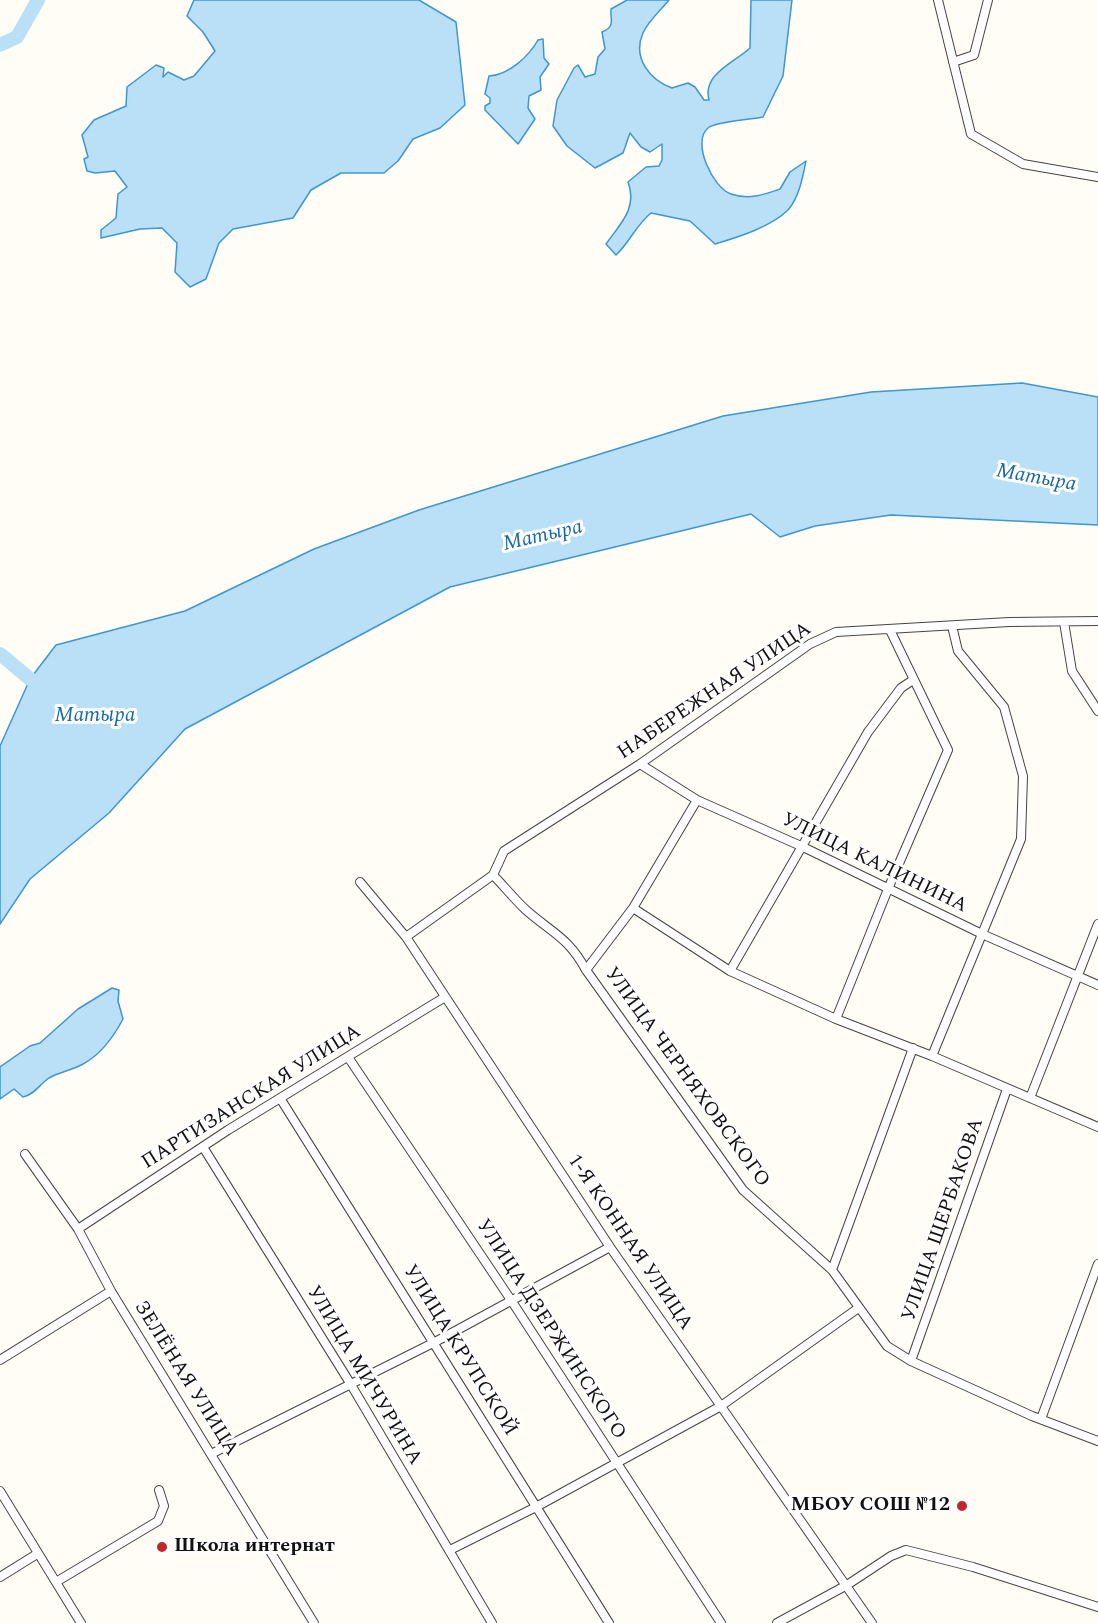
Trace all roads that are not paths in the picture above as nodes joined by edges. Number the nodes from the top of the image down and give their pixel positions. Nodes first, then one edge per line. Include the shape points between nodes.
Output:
1 (938, 0) edge
2 (988, 0) edge
3 (953, 62) junction
4 (1098, 177) edge
5 (1098, 621) edge
6 (1064, 622) junction
7 (952, 626) junction
8 (890, 630) junction
9 (913, 680) junction
10 (1098, 711) edge
11 (640, 764) junction
12 (697, 800) junction
13 (801, 846) junction
14 (493, 875) junction
15 (360, 882) dead end
16 (888, 889) junction
17 (633, 908) junction
18 (1098, 924) edge
19 (982, 934) junction
20 (406, 937) junction
21 (586, 970) junction
22 (730, 971) junction
23 (1078, 977) junction
24 (1098, 986) edge
25 (445, 997) junction
26 (836, 1019) junction
27 (913, 1048) junction
28 (932, 1056) junction
29 (348, 1057) junction
30 (1007, 1089) junction
31 (280, 1098) junction
32 (1030, 1098) junction
33 (1098, 1127) edge
34 (203, 1148) junction
35 (25, 1154) dead end
36 (78, 1229) junction
37 (610, 1246) junction
38 (1098, 1264) edge
39 (832, 1270) junction
40 (111, 1291) junction
41 (512, 1300) junction
42 (857, 1309) junction
43 (435, 1342) junction
44 (0, 1360) edge
45 (911, 1361) junction
46 (350, 1383) junction
47 (721, 1406) junction
48 (1041, 1419) junction
49 (1098, 1441) edge
50 (213, 1453) junction
51 (617, 1462) junction
52 (159, 1490) dead end
53 (0, 1491) edge
54 (536, 1507) junction
55 (450, 1550) junction
56 (37, 1554) junction
57 (0, 1577) edge
58 (56, 1582) junction
59 (847, 1585) junction
60 (1098, 1607) edge
61 (81, 1623) edge
62 (314, 1623) edge
63 (492, 1623) edge
64 (609, 1623) edge
65 (721, 1623) edge
66 (777, 1623) edge
67 (872, 1623) edge

1 - 3 street
2 - 3 street via 974,56
3 - 4 street via 971,134 1023,164
5 - 6 street, НАБЕРЕЖНАЯ УЛИЦА
6 - 7 street, НАБЕРЕЖНАЯ УЛИЦА
6 - 10 street via 1072,671
7 - 8 street, НАБЕРЕЖНАЯ УЛИЦА
7 - 19 street via 957,651 1005,707 1023,776 1021,839
8 - 9 street
8 - 11 street, НАБЕРЕЖНАЯ УЛИЦА via 836,632 810,644
9 - 13 street via 901,688 868,732
9 - 16 street via 948,750
11 - 12 street, УЛИЦА КАЛИНИНА
11 - 14 street, НАБЕРЕЖНАЯ УЛИЦА via 504,851
12 - 13 street, УЛИЦА КАЛИНИНА
12 - 17 street
13 - 16 street, УЛИЦА КАЛИНИНА
13 - 22 street
14 - 20 street, НАБЕРЕЖНАЯ УЛИЦА
14 - 21 street, УЛИЦА ЧЕРНЯХОВСКОГО via 526,910 575,949
15 - 20 street, 1-Я КОННАЯ УЛИЦА
16 - 19 street, УЛИЦА КАЛИНИНА
16 - 26 street
17 - 21 street
17 - 22 street
18 - 23 street
19 - 23 street, УЛИЦА КАЛИНИНА
19 - 28 street
20 - 25 street, 1-Я КОННАЯ УЛИЦА
21 - 39 street, УЛИЦА ЧЕРНЯХОВСКОГО via 743,1190
22 - 26 street
23 - 24 street, УЛИЦА КАЛИНИНА
23 - 32 street
25 - 29 street, ПАРТИЗАНСКАЯ УЛИЦА
25 - 37 street, 1-Я КОННАЯ УЛИЦА
26 - 27 street
27 - 28 street
27 - 39 street
28 - 30 street
29 - 31 street, ПАРТИЗАНСКАЯ УЛИЦА
29 - 41 street, УЛИЦА ДЗЕРЖИНСКОГО
30 - 32 street
30 - 45 street, УЛИЦА ЩЕРБАКОВА
31 - 34 street, ПАРТИЗАНСКАЯ УЛИЦА
31 - 43 street, УЛИЦА КРУПСКОЙ
32 - 33 street
34 - 36 street, ПАРТИЗАНСКАЯ УЛИЦА
34 - 46 street, УЛИЦА МИЧУРИНА
35 - 36 street, ЗЕЛЁНАЯ УЛИЦА
36 - 40 street, ЗЕЛЁНАЯ УЛИЦА
37 - 41 street
37 - 47 street, 1-Я КОННАЯ УЛИЦА
38 - 48 street
39 - 42 street, УЛИЦА ЧЕРНЯХОВСКОГО
40 - 44 street
40 - 50 street, ЗЕЛЁНАЯ УЛИЦА
41 - 43 street
41 - 51 street, УЛИЦА ДЗЕРЖИНСКОГО
42 - 45 street, УЛИЦА ЧЕРНЯХОВСКОГО via 887,1346
42 - 47 street
43 - 46 street
43 - 54 street, УЛИЦА КРУПСКОЙ
45 - 48 street, УЛИЦА ЧЕРНЯХОВСКОГО
46 - 50 street
46 - 55 street, УЛИЦА МИЧУРИНА
47 - 51 street
47 - 59 street, 1-Я КОННАЯ УЛИЦА
48 - 49 street, УЛИЦА ЧЕРНЯХОВСКОГО
50 - 62 street, ЗЕЛЁНАЯ УЛИЦА
51 - 54 street
51 - 65 street, УЛИЦА ДЗЕРЖИНСКОГО
52 - 58 street via 164,1506 158,1521
53 - 56 street
54 - 55 street
54 - 64 street, УЛИЦА КРУПСКОЙ
55 - 63 street, УЛИЦА МИЧУРИНА
56 - 57 street
56 - 58 street
58 - 61 street
59 - 60 street via 906,1550
59 - 66 street
59 - 67 street, 1-Я КОННАЯ УЛИЦА

